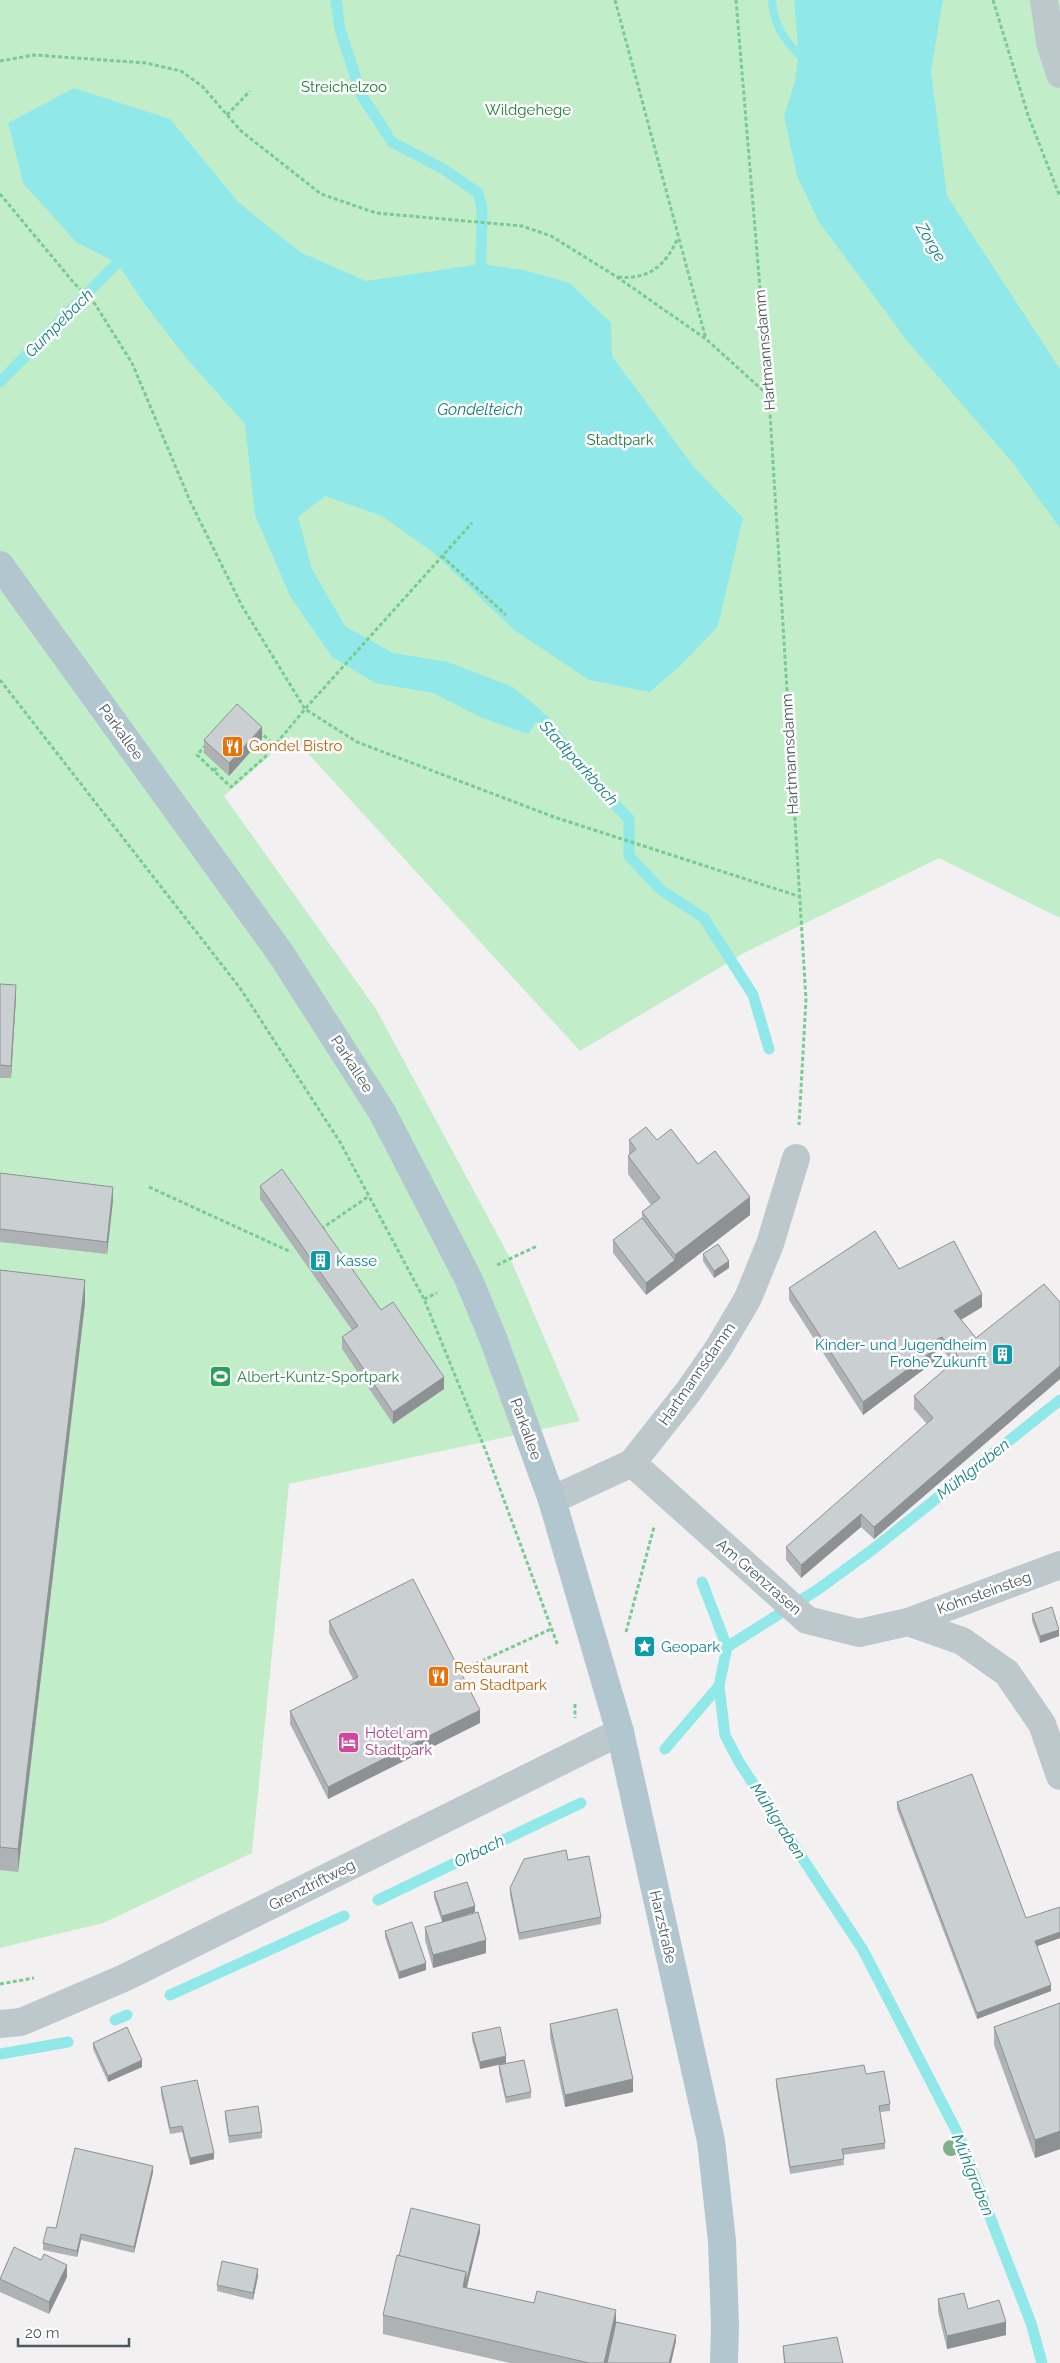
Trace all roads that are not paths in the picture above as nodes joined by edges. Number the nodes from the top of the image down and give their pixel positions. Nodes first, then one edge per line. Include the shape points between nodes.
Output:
1 (1044, 0) edge
2 (1060, 74) edge
3 (0, 565) edge
4 (796, 1158) road end
5 (632, 1463) junction
6 (552, 1500) junction
7 (1060, 1565) edge
8 (908, 1622) junction
9 (620, 1732) junction
10 (1060, 1776) edge
11 (0, 2024) edge
12 (724, 2363) edge

1 - 2 street via 1050,42
3 - 6 main road, Parkallee via 281,954 382,1112 468,1278
4 - 5 street, Hartmannsdamm via 770,1244 748,1298 713,1356
5 - 6 street
5 - 8 street, Am Grenzrasen via 807,1620 859,1633
6 - 9 main road, Harzstraße
7 - 8 street, Kohnsteinsteg
8 - 10 street via 962,1641 1007,1673 1042,1724
9 - 11 street, Grenztriftweg via 124,1978 21,2022
9 - 12 main road, Harzstraße via 711,2141 722,2241

